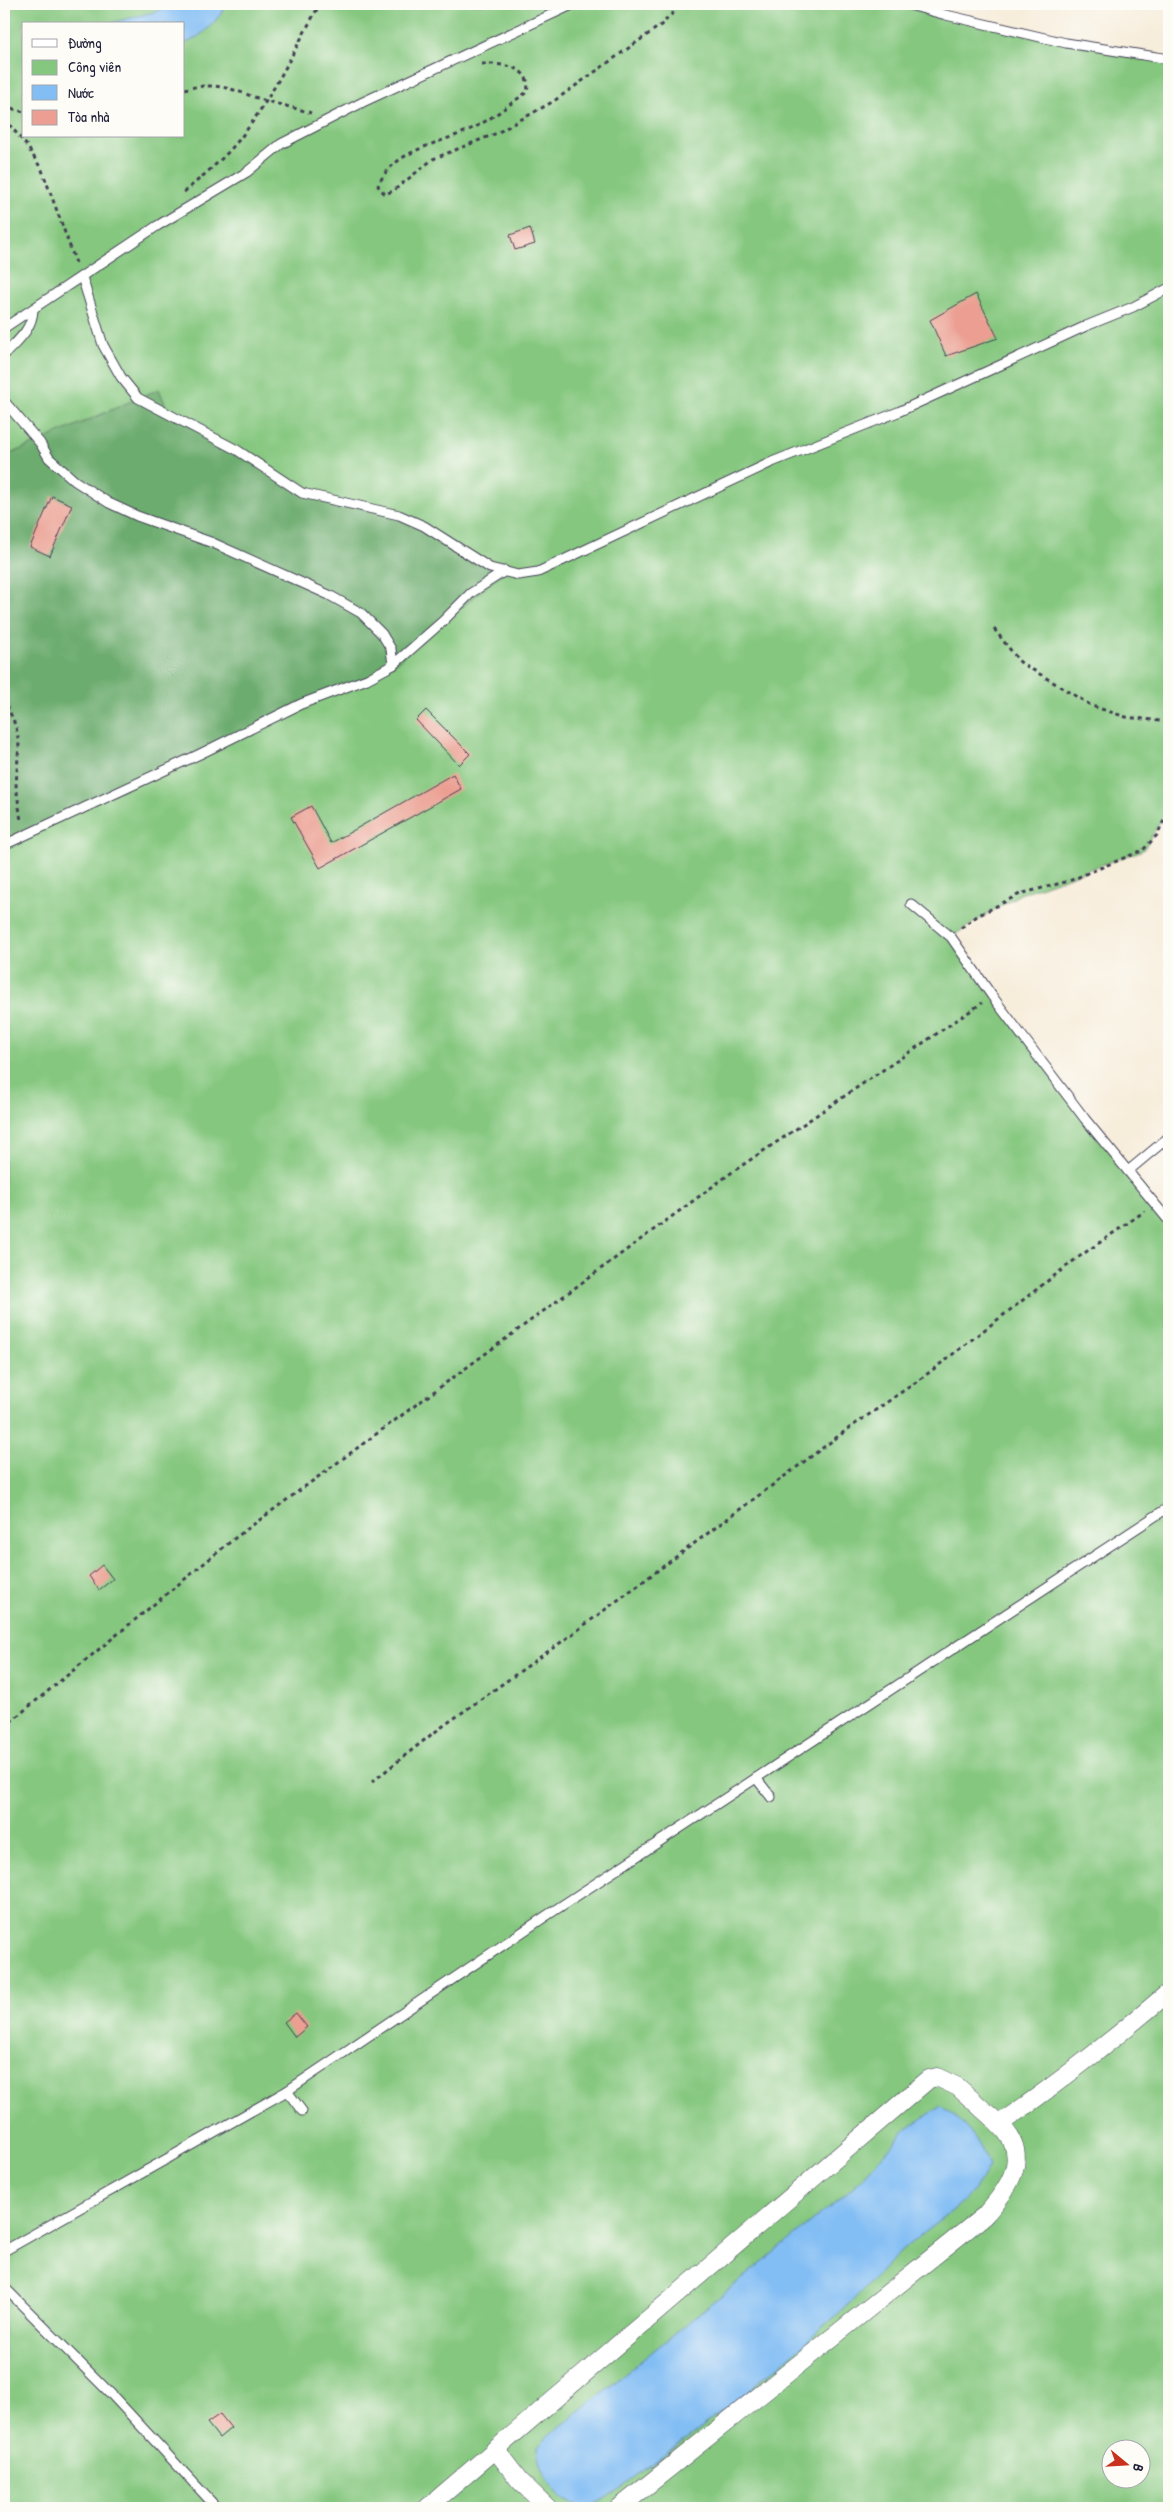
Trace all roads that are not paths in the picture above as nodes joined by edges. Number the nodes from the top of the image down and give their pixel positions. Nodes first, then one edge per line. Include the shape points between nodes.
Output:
1 (574, 4) edge
2 (906, 4) edge
3 (1169, 59) edge
4 (82, 277) junction
5 (1169, 288) edge
6 (33, 310) junction
7 (4, 328) edge
8 (4, 355) edge
9 (4, 401) edge
10 (505, 571) junction
11 (394, 665) junction
12 (4, 845) edge
13 (911, 904) dead end
14 (1169, 1137) edge
15 (1128, 1171) junction
16 (1169, 1222) edge
17 (1169, 1507) edge
18 (756, 1778) junction
19 (771, 1797) dead end
20 (1169, 1992) edge
21 (288, 2091) junction
22 (302, 2111) dead end
23 (998, 2124) junction
24 (4, 2251) edge
25 (4, 2287) edge
26 (495, 2449) junction
27 (217, 2508) edge
28 (427, 2508) edge
29 (548, 2508) edge
30 (619, 2508) edge

1 - 4 lane via 281,144 247,172
2 - 3 lane via 1066,42
4 - 6 lane via 49,296
4 - 10 lane via 103,345 121,377 138,398 237,450 302,494 399,515 424,526 490,568
5 - 10 lane via 898,412 772,462 538,572 518,575
6 - 7 lane
6 - 8 lane via 32,321 24,334
9 - 11 lane via 49,458 75,481 137,516 212,543 329,595 360,613 382,634 391,649
10 - 11 lane via 471,593
11 - 12 lane via 301,704
13 - 15 lane via 951,937 1084,1119
14 - 15 lane
15 - 16 lane
17 - 18 lane
18 - 19 lane
18 - 21 lane
20 - 23 street via 1108,2044
21 - 22 lane
21 - 24 lane
23 - 26 street via 958,2087 937,2076 929,2079
23 - 30 street via 1016,2152 1015,2170 998,2201 984,2216
25 - 27 lane
26 - 28 street
26 - 29 street via 519,2480

